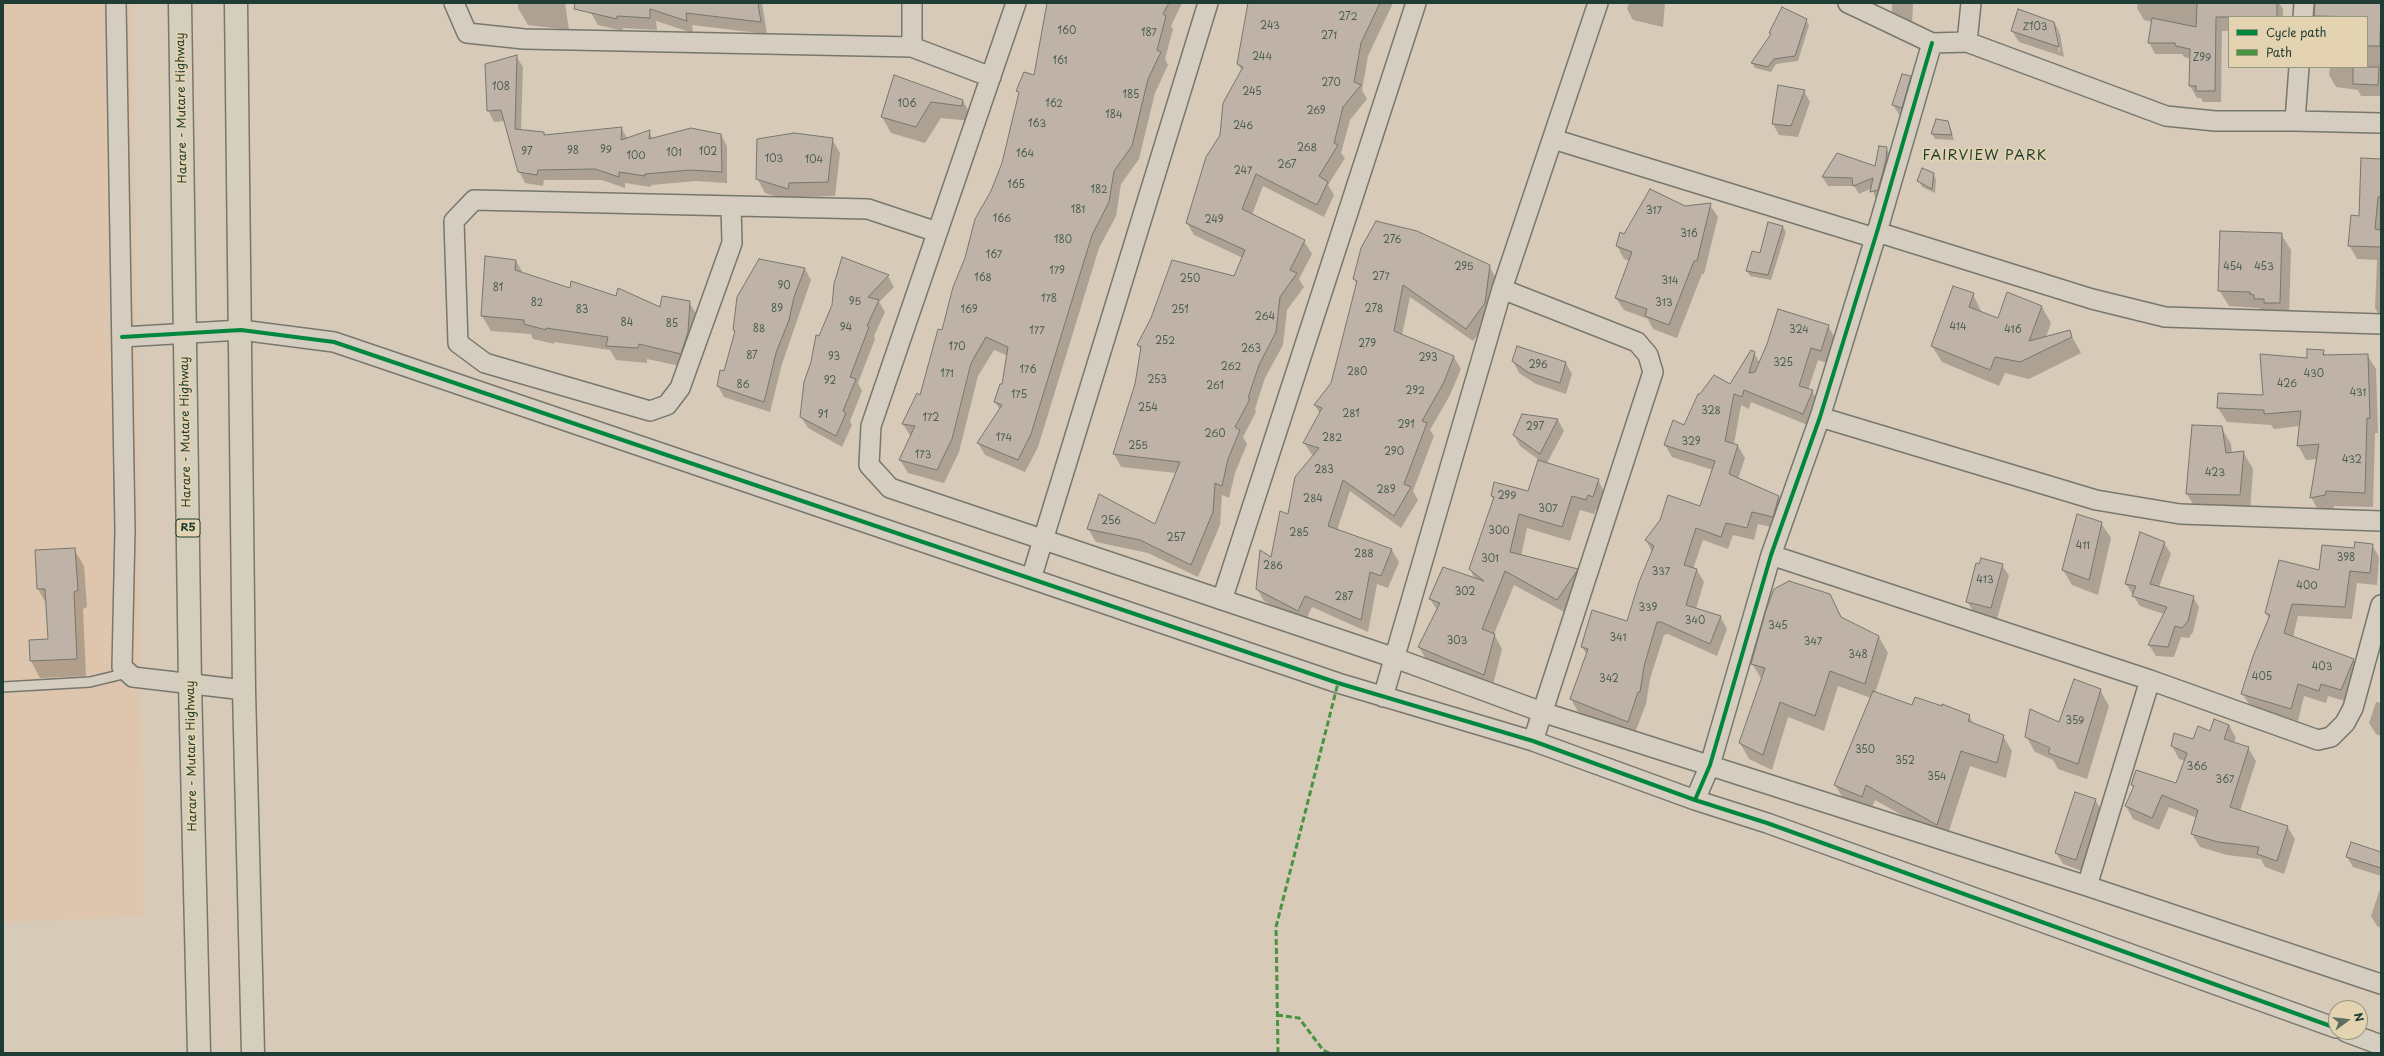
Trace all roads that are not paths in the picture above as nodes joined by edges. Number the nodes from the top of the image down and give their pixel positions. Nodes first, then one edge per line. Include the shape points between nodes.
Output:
1 (116, 3) edge
2 (180, 3) edge
3 (236, 3) edge
4 (454, 3) edge
5 (912, 3) edge
6 (1016, 3) edge
7 (1208, 3) edge
8 (1416, 3) edge
9 (1598, 3) edge
10 (1848, 3) edge
11 (1971, 3) edge
12 (2304, 3) edge
13 (2303, 16) edge
14 (1932, 42) junction
15 (1967, 42) junction
16 (912, 47) junction
17 (2299, 68) edge
18 (991, 77) junction
19 (2296, 120) junction
20 (2381, 123) edge
21 (1554, 139) junction
22 (731, 206) junction
23 (937, 232) junction
24 (1876, 235) junction
25 (1502, 289) junction
26 (2381, 324) edge
27 (241, 330) junction
28 (185, 335) junction
29 (122, 337) junction
30 (1820, 417) junction
31 (2381, 521) edge
32 (1043, 540) junction
33 (1771, 555) junction
34 (1031, 579) junction
35 (1222, 600) junction
36 (2381, 605) edge
37 (1394, 658) junction
38 (127, 673) junction
39 (2150, 680) junction
40 (190, 684) junction
41 (3, 687) edge
42 (244, 690) junction
43 (1383, 697) junction
44 (1542, 712) junction
45 (1533, 741) junction
46 (1710, 765) junction
47 (1695, 800) junction
48 (2087, 886) junction
49 (2381, 984) edge
50 (2328, 1025) edge
51 (2368, 1040) edge
52 (2381, 1045) edge
53 (199, 1053) edge
54 (253, 1053) edge

1 - 29 street
2 - 28 highway, Harare - Mutare Highway / R5
3 - 27 highway
4 - 16 street via 467,33 524,39
5 - 16 street
6 - 18 street
7 - 32 street
8 - 35 street
9 - 21 street
10 - 14 street
11 - 15 street
12 - 13 street
14 - 15 street
14 - 24 street
15 - 19 street via 2166,116 2214,121
16 - 18 street
17 - 19 street
18 - 23 street
19 - 20 street
21 - 24 street
21 - 25 street
22 - 22 street via 474,200 454,221 458,343 485,363 650,411 667,405 680,388 732,243
22 - 23 street via 868,209
23 - 32 street via 870,426 869,465 890,488
24 - 26 street via 2092,299 2165,317
24 - 30 street
25 - 37 street
25 - 44 street via 1637,342 1648,354 1653,372
27 - 28 street
27 - 34 street via 334,342
27 - 42 highway
28 - 29 street
28 - 40 highway, Harare - Mutare Highway / R5
29 - 38 street via 126,530 122,667
30 - 31 street via 2096,500 2180,514
30 - 33 street
32 - 34 street
32 - 35 street
33 - 39 street
33 - 46 street
34 - 43 street
35 - 37 street
36 - 39 street via 2353,708 2345,723 2331,737 2318,740
37 - 43 street
37 - 44 street
38 - 40 street via 133,677
38 - 41 lane via 90,682
39 - 48 street
40 - 42 street
40 - 53 highway, Harare - Mutare Highway / R5
42 - 54 highway
43 - 45 street
44 - 45 street
44 - 46 street
45 - 47 street
46 - 47 street
46 - 48 street
47 - 50 street via 1767,823
48 - 49 street
51 - 52 street

